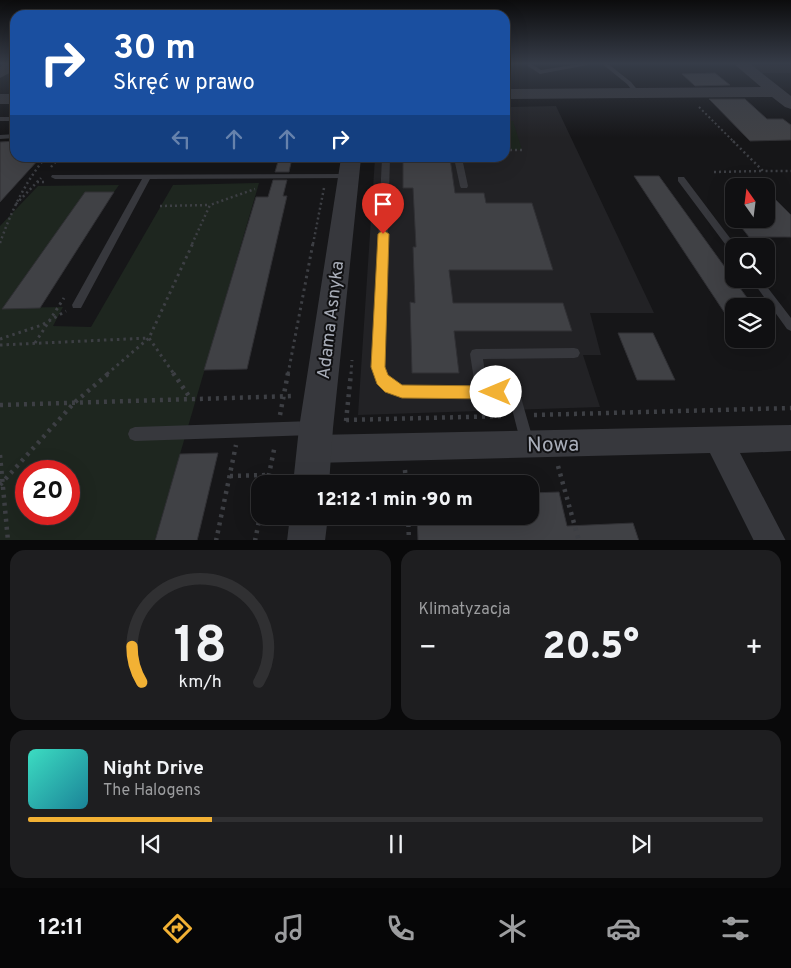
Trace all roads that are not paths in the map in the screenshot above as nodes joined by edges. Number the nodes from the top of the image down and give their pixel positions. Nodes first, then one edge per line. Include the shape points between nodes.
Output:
1 (633, 88) edge
2 (770, 88) edge
3 (775, 92) junction
4 (637, 93) junction
5 (510, 94) edge
6 (791, 104) edge
7 (386, 162) edge
8 (459, 162) edge
9 (342, 170) edge
10 (55, 177) dead end
11 (147, 177) junction
12 (681, 179) dead end
13 (464, 186) dead end
14 (725, 238) edge
15 (763, 288) edge
16 (77, 305) road end
17 (791, 326) edge
18 (574, 353) dead end
19 (482, 392) junction
20 (135, 434) dead end
21 (791, 438) edge
22 (315, 439) junction
23 (718, 440) junction
24 (527, 444) junction
25 (312, 475) edge
26 (307, 525) edge
27 (306, 540) edge
28 (771, 540) edge

1 - 4 lane
2 - 3 street
3 - 4 street
3 - 6 street
4 - 5 street
7 - 19 lane via 378,367 382,379 402,392
8 - 13 lane
9 - 11 lane via 269,176
9 - 22 street, Adama Asnyka
10 - 11 lane
11 - 16 lane
12 - 14 lane
15 - 17 lane
18 - 19 lane via 476,354
19 - 24 lane via 509,392 516,398
20 - 22 lane via 240,430
21 - 23 street, Nowa
22 - 24 street, Nowa
22 - 25 street, Adama Asnyka
23 - 24 street, Nowa
23 - 28 street
26 - 27 street

